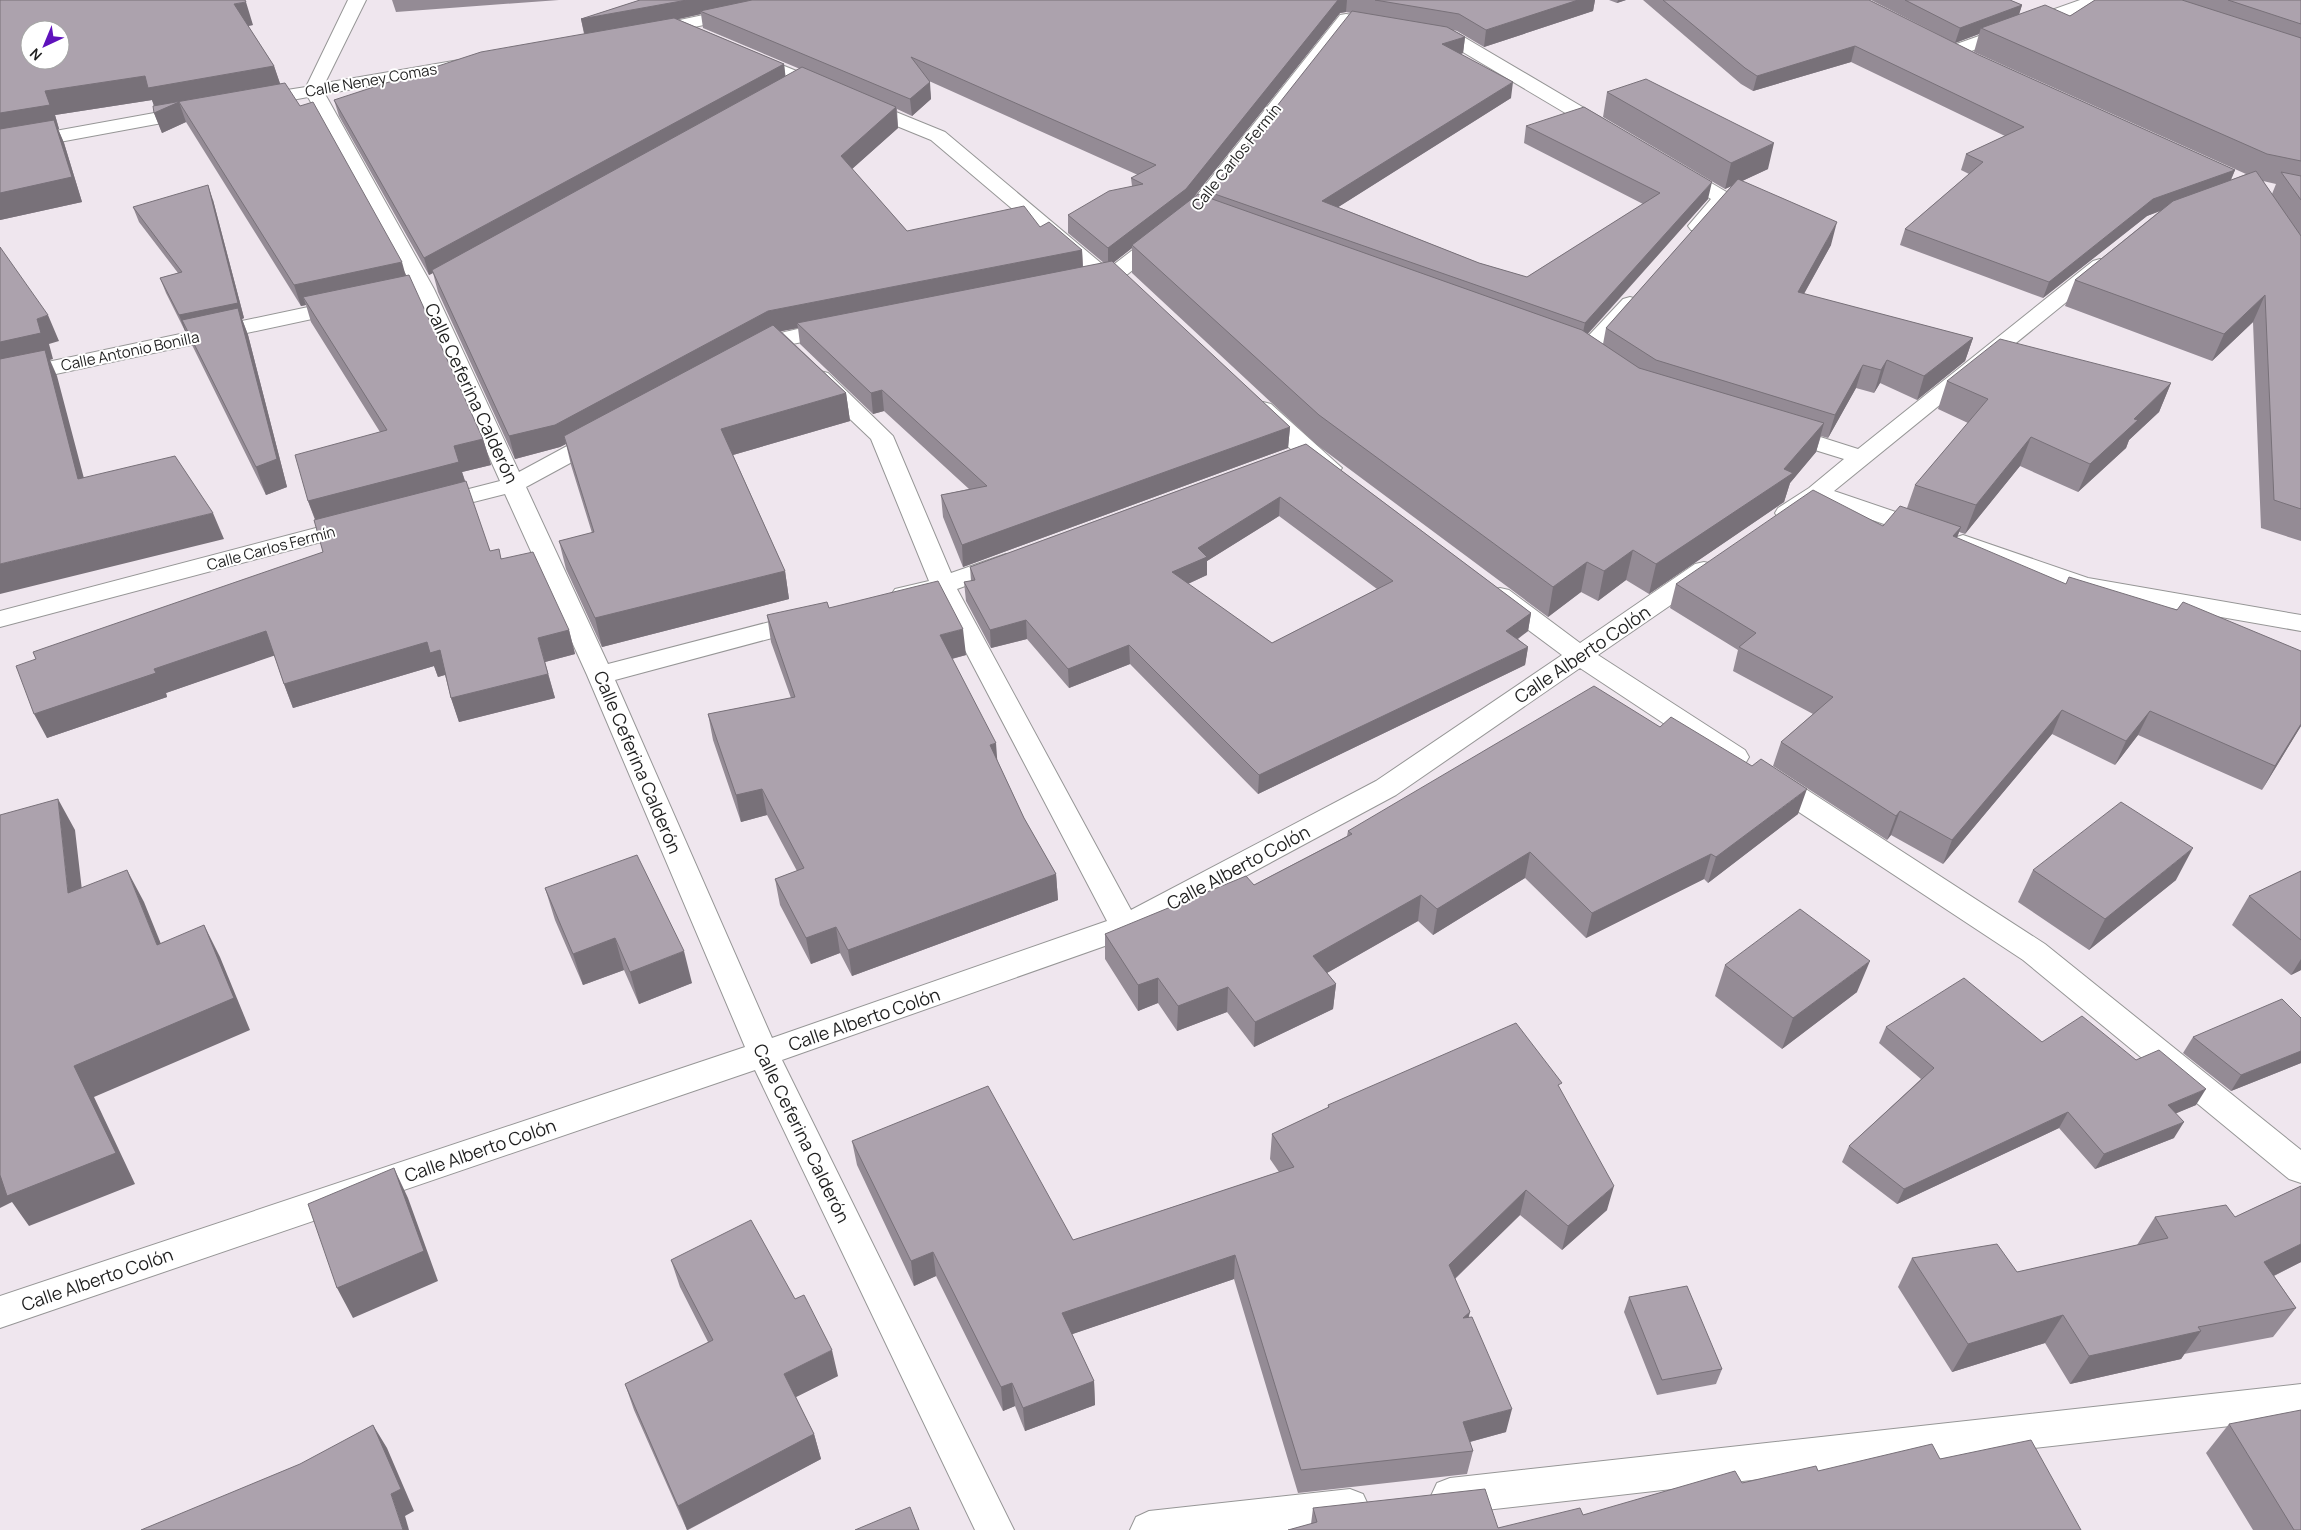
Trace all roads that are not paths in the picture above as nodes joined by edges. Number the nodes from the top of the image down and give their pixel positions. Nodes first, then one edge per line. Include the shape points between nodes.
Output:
1 (357, 0) edge
2 (800, 0) edge
3 (2096, 0) edge
4 (680, 26) junction
5 (631, 35) edge
6 (706, 38) edge
7 (1937, 43) edge
8 (732, 49) edge
9 (1954, 51) junction
10 (477, 62) edge
11 (1974, 62) edge
12 (313, 90) junction
13 (235, 104) edge
14 (206, 110) edge
15 (1620, 138) edge
16 (0, 147) edge
17 (1663, 163) edge
18 (1684, 242) edge
19 (2117, 252) edge
20 (1111, 275) junction
21 (1066, 284) edge
22 (1644, 286) edge
23 (1138, 293) edge
24 (366, 301) edge
25 (856, 325) edge
26 (780, 340) junction
27 (1585, 353) edge
28 (737, 363) edge
29 (0, 379) edge
30 (1244, 392) edge
31 (617, 428) edge
32 (1766, 428) edge
33 (1308, 451) junction
34 (1861, 457) junction
35 (1280, 461) edge
36 (1347, 480) edge
37 (514, 484) junction
38 (1817, 493) junction
39 (410, 511) edge
40 (372, 521) edge
41 (1768, 526) edge
42 (1027, 554) edge
43 (1727, 555) edge
44 (1479, 580) edge
45 (943, 585) junction
46 (886, 600) edge
47 (828, 615) edge
48 (0, 619) edge
49 (2301, 623) edge
50 (1580, 656) junction
51 (600, 675) junction
52 (1125, 928) junction
53 (763, 1054) junction
54 (2301, 1169) edge
55 (0, 1312) edge
56 (2301, 1401) edge
57 (995, 1530) edge
58 (1149, 1530) edge

1 - 12 street
2 - 4 street
3 - 9 street
4 - 5 street
4 - 6 street
7 - 9 street
8 - 20 street via 794,84 843,97 938,136
9 - 11 street
10 - 12 street, Calle Neney Comas
12 - 13 street, Calle Neney Comas
12 - 37 street, Calle Ceferina Calderón via 423,287
14 - 16 street
15 - 20 street, Calle Carlos Fermín via 1450,37 1346,19 1203,215
17 - 18 street via 1723,198
19 - 34 street
20 - 21 street, Calle Carlos Fermín
20 - 23 street
22 - 27 street
24 - 29 street, Calle Antonio Bonilla
25 - 26 street
26 - 28 street
26 - 45 street via 881,436
30 - 33 street
31 - 37 street
32 - 34 street
33 - 35 street
33 - 36 street
34 - 38 street
37 - 39 street
37 - 51 street, Calle Ceferina Calderón
38 - 41 street
38 - 49 street via 2084,585
40 - 48 street, Calle Carlos Fermín
42 - 45 street
43 - 50 street, Calle Alberto Colón
44 - 50 street
45 - 46 street
45 - 52 street
47 - 51 street
50 - 52 street, Calle Alberto Colón via 1386,788
50 - 54 street via 2034,952
51 - 53 street, Calle Ceferina Calderón
52 - 53 street, Calle Alberto Colón
53 - 55 street, Calle Alberto Colón
53 - 57 street, Calle Ceferina Calderón
56 - 58 street

